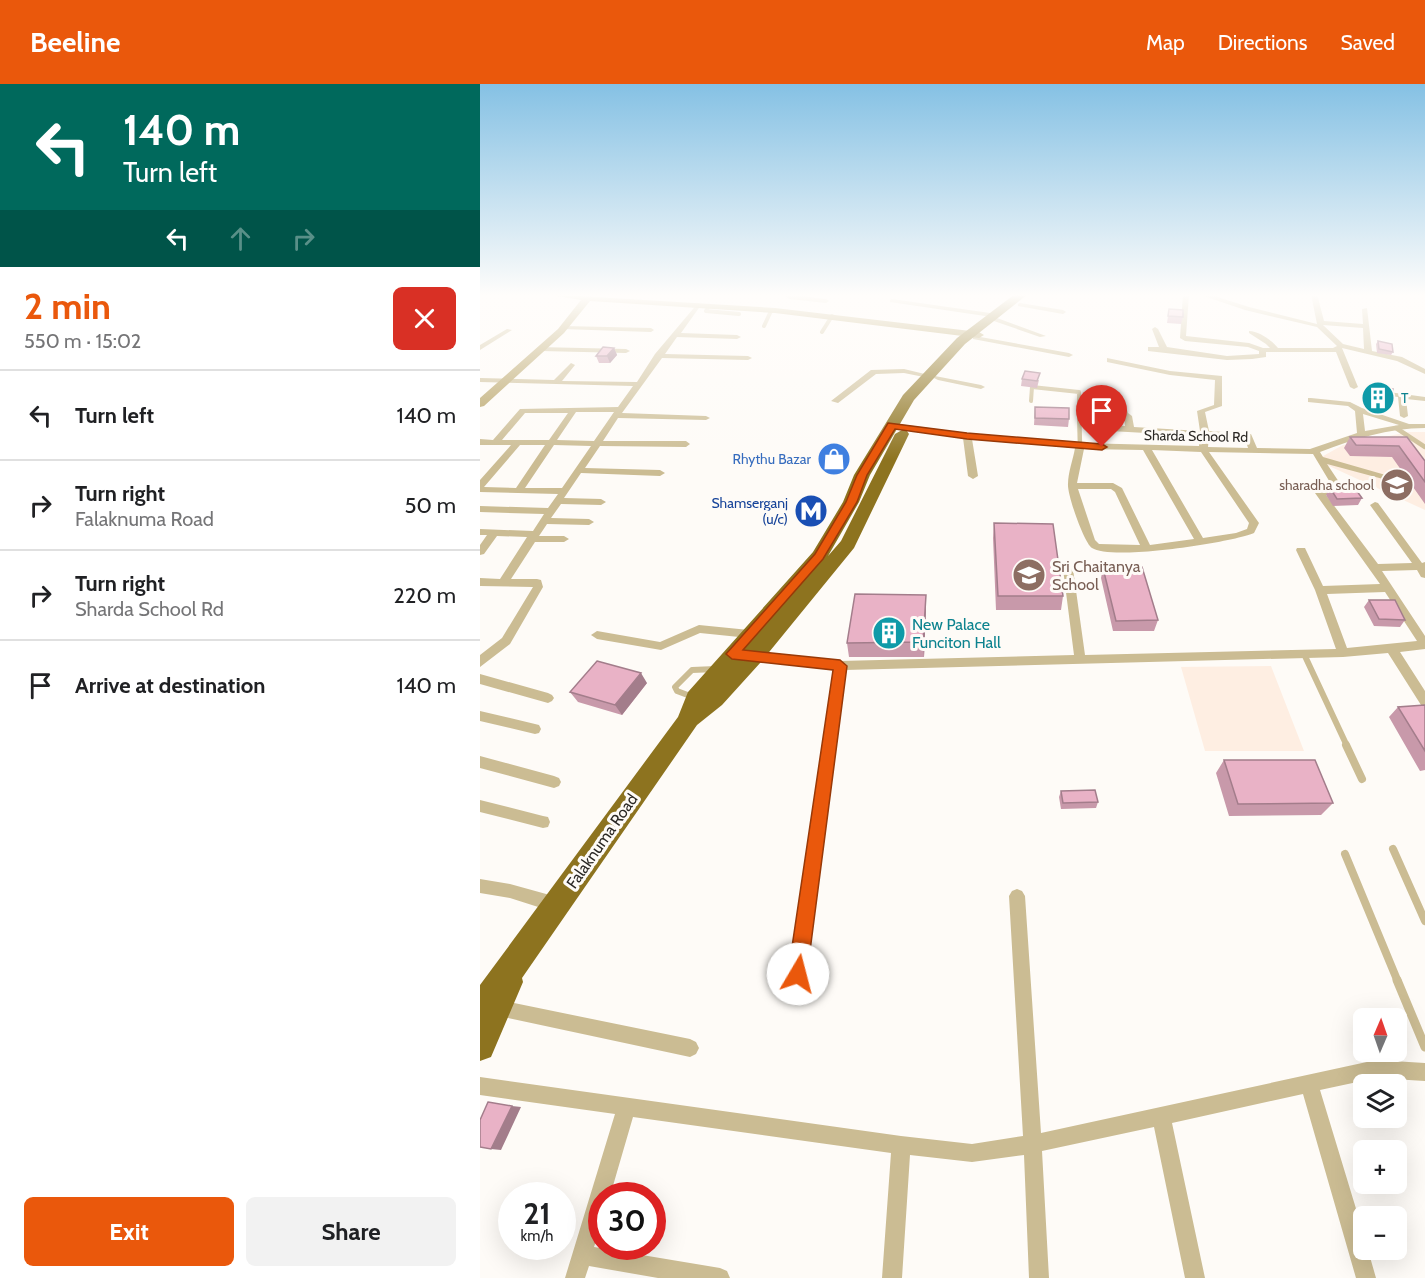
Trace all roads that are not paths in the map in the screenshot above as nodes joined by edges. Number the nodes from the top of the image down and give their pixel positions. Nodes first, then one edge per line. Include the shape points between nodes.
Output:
1 (540, 350) edge
2 (572, 350) edge
3 (663, 350) edge
4 (960, 350) edge
5 (1043, 350) edge
6 (1160, 350) edge
7 (1164, 350) joint
8 (1262, 350) joint
9 (1266, 350) edge
10 (1341, 350) edge
11 (1355, 350) edge
12 (626, 351) dead end
13 (1368, 352) joint
14 (1069, 355) dead end
15 (658, 356) junction
16 (1217, 356) junction
17 (748, 358) dead end
18 (1110, 360) dead end
19 (571, 365) dead end
20 (1425, 372) edge
21 (933, 377) junction
22 (1219, 378) junction
23 (480, 380) edge
24 (504, 382) junction
25 (556, 383) junction
26 (639, 384) junction
27 (981, 387) dead end
28 (1354, 387) dead end
29 (1375, 392) edge
30 (1402, 395) junction
31 (1425, 399) edge
32 (835, 400) dead end
33 (1311, 400) dead end
34 (1031, 401) dead end
35 (480, 404) edge
36 (574, 409) junction
37 (1124, 409) dead end
38 (1359, 410) junction
39 (618, 412) junction
40 (1404, 416) dead end
41 (706, 418) dead end
42 (1410, 426) junction
43 (1425, 426) edge
44 (898, 427) junction
45 (1110, 428) dead end
46 (1395, 428) junction
47 (1130, 429) junction
48 (1205, 433) junction
49 (1361, 435) junction
50 (967, 436) junction
51 (1276, 439) dead end
52 (1315, 439) dead end
53 (480, 442) edge
54 (495, 442) junction
55 (518, 442) junction
56 (552, 442) junction
57 (598, 443) junction
58 (686, 444) dead end
59 (1080, 446) junction
60 (1425, 447) edge
61 (1203, 449) junction
62 (1147, 450) junction
63 (1254, 451) junction
64 (1281, 451) junction
65 (1318, 453) junction
66 (579, 470) junction
67 (660, 473) dead end
68 (973, 476) dead end
69 (1398, 480) dead end
70 (1072, 486) junction
71 (481, 489) edge
72 (519, 490) junction
73 (565, 491) junction
74 (556, 501) junction
75 (601, 502) dead end
76 (1375, 505) dead end
77 (480, 509) edge
78 (550, 511) junction
79 (543, 521) junction
80 (589, 522) dead end
81 (480, 532) edge
82 (494, 533) junction
83 (533, 536) junction
84 (564, 539) dead end
85 (1200, 541) junction
86 (1147, 549) junction
87 (1301, 550) dead end
88 (480, 552) edge
89 (1375, 568) junction
90 (1068, 569) dead end
91 (1423, 569) edge
92 (480, 582) edge
93 (503, 582) junction
94 (1388, 588) junction
95 (1320, 590) junction
96 (749, 634) junction
97 (597, 635) dead end
98 (1425, 645) edge
99 (1391, 648) junction
100 (1343, 653) junction
101 (732, 654) junction
102 (1304, 654) junction
103 (754, 656) junction
104 (1080, 660) junction
105 (480, 662) edge
106 (840, 666) junction
107 (480, 679) edge
108 (548, 698) dead end
109 (1425, 701) edge
110 (692, 709) junction
111 (480, 716) edge
112 (535, 729) dead end
113 (480, 762) edge
114 (1362, 779) dead end
115 (554, 782) dead end
116 (480, 806) edge
117 (543, 822) dead end
118 (1394, 849) dead end
119 (1345, 854) dead end
120 (480, 886) edge
121 (1017, 896) dead end
122 (557, 904) junction
123 (1425, 921) edge
124 (798, 974) dead end
125 (490, 1008) edge
126 (480, 1046) edge
127 (1425, 1047) edge
128 (690, 1048) dead end
129 (1425, 1072) edge
130 (1309, 1084) junction
131 (480, 1086) edge
132 (627, 1106) junction
133 (1161, 1116) junction
134 (1033, 1144) junction
135 (901, 1145) junction
136 (581, 1255) junction
137 (575, 1278) edge
138 (720, 1278) edge
139 (892, 1278) edge
140 (1039, 1278) edge
141 (1195, 1278) edge
142 (1366, 1278) edge

1 - 24 main road
2 - 12 street
3 - 15 street
4 - 21 highway, Falaknuma Road
5 - 14 street
6 - 7 street
7 - 16 street
8 - 9 street
8 - 16 street via 1263,355 1258,356
10 - 28 street
11 - 13 street
13 - 20 street via 1400,359
15 - 17 street
15 - 26 street
16 - 22 street
18 - 22 street
19 - 25 street
21 - 27 street
21 - 32 street via 904,371 874,372
21 - 44 highway, Falaknuma Road
22 - 48 street via 1218,406 1201,411
23 - 24 street
24 - 25 street
24 - 35 main road
25 - 26 street
26 - 39 street
29 - 30 street
30 - 31 street
30 - 40 street
33 - 38 street via 1350,404
34 - 59 lane via 1032,387 1079,392
36 - 39 street
36 - 54 street via 523,411
36 - 56 street
37 - 47 street
38 - 42 street
38 - 49 street
39 - 41 street
39 - 57 street
42 - 43 street, Sharda School Rd
42 - 46 street, Sharda School Rd
44 - 50 street, Sharda School Rd
44 - 96 highway, Falaknuma Road via 862,475 819,556
44 - 103 highway, Falaknuma Road via 848,544
45 - 47 street
46 - 49 street, Sharda School Rd
46 - 60 lane
47 - 48 street
48 - 61 street
48 - 63 street via 1248,436
49 - 65 street, Sharda School Rd
50 - 59 street, Sharda School Rd
50 - 68 street
51 - 64 street
52 - 65 street
53 - 54 street
54 - 55 street
55 - 56 street
55 - 71 street
56 - 57 street
56 - 72 street
57 - 58 street
57 - 66 street
59 - 62 street, Sharda School Rd
59 - 70 street
61 - 62 street, Sharda School Rd
61 - 63 street, Sharda School Rd
61 - 85 street via 1254,523 1251,531
62 - 85 street
63 - 64 street, Sharda School Rd
64 - 65 street, Sharda School Rd
65 - 69 street
65 - 89 street via 1340,490 1320,493
66 - 67 street
66 - 73 street
70 - 86 street via 1113,486 1119,490
70 - 86 street via 1091,542 1104,549
71 - 72 street
72 - 73 street
73 - 74 street
74 - 75 street
74 - 78 street
76 - 91 street
77 - 78 street
78 - 79 street
79 - 80 street
79 - 83 street
81 - 82 street
82 - 83 street
82 - 88 street
83 - 84 street
83 - 93 street
85 - 86 street
87 - 95 street
89 - 91 street
89 - 94 street
90 - 104 street
92 - 93 street
93 - 105 street via 538,587 506,641
94 - 95 street
94 - 98 street
95 - 100 street
96 - 97 street via 699,629 661,646
96 - 101 highway, Falaknuma Road
98 - 99 street
99 - 100 street
99 - 109 street
100 - 102 street
101 - 103 street
101 - 110 highway, Falaknuma Road
102 - 104 street
102 - 114 lane
103 - 106 street
103 - 110 highway, Falaknuma Road via 714,699
104 - 106 street
106 - 124 street
107 - 108 street
110 - 122 highway, Falaknuma Road
111 - 112 street
113 - 115 street
116 - 117 street
118 - 123 lane
119 - 127 lane
120 - 122 street
121 - 134 street
122 - 125 highway, Falaknuma Road
125 - 126 highway, Falaknuma Road
125 - 128 street
129 - 130 street via 1376,1069
130 - 133 street
130 - 142 street
131 - 132 street
132 - 135 street
132 - 136 street
133 - 134 street
133 - 141 street
134 - 135 street via 972,1153
134 - 140 street
135 - 139 street
136 - 137 street
136 - 138 street

